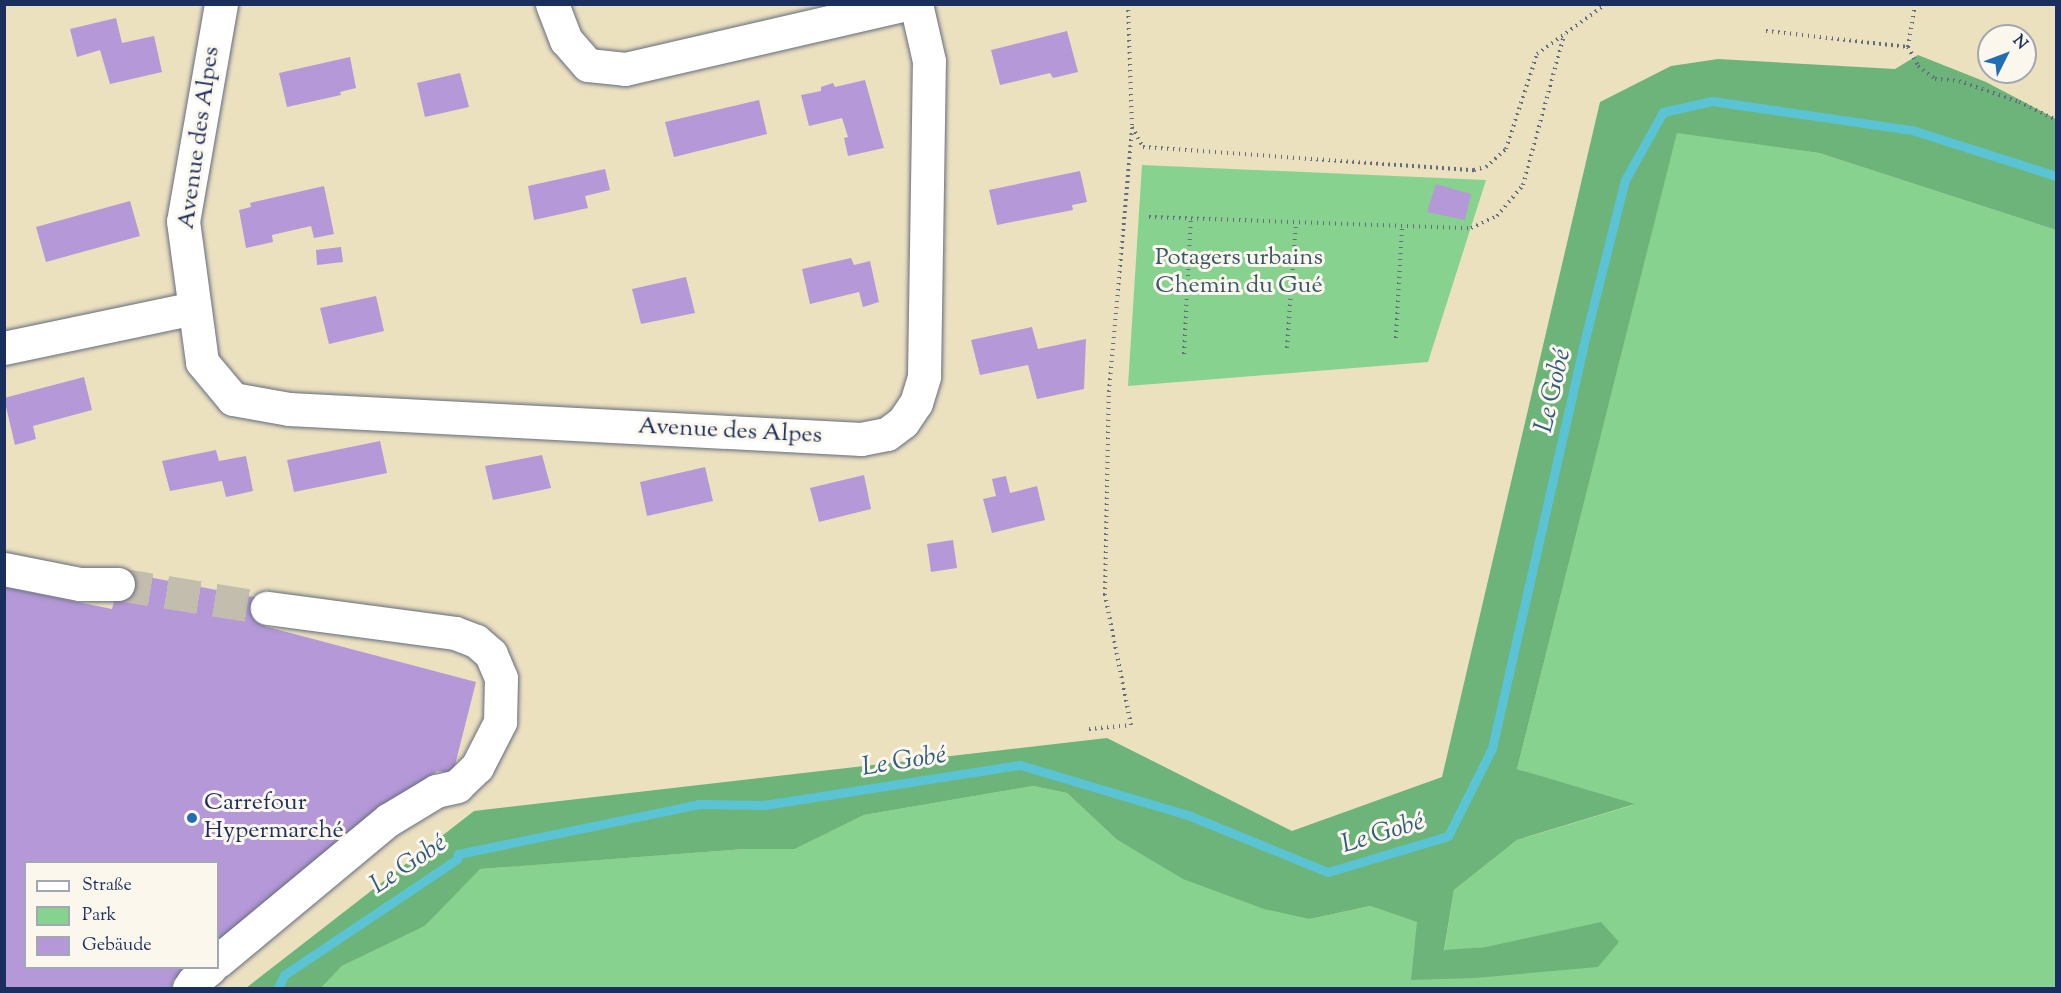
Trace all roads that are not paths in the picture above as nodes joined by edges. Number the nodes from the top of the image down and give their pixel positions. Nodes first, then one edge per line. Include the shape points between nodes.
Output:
1 (221, 4) edge
2 (552, 4) edge
3 (906, 4) edge
4 (916, 4) edge
5 (193, 308) junction
6 (4, 348) edge
7 (4, 569) edge
8 (118, 584) tunnel mouth
9 (267, 608) tunnel mouth
10 (219, 960) edge
11 (209, 969) edge
12 (189, 988) edge

1 - 5 street, Avenue des Alpes via 183,221
2 - 3 street via 566,40 588,65 625,69
4 - 5 street, Avenue des Alpes via 929,61 924,376 916,403 903,422 887,434 861,439 289,409 233,399 202,362
5 - 6 street
7 - 8 street via 80,584
9 - 10 street via 455,633 476,641 490,654 501,678 500,722 477,766 457,786 436,791 388,820
11 - 12 street

